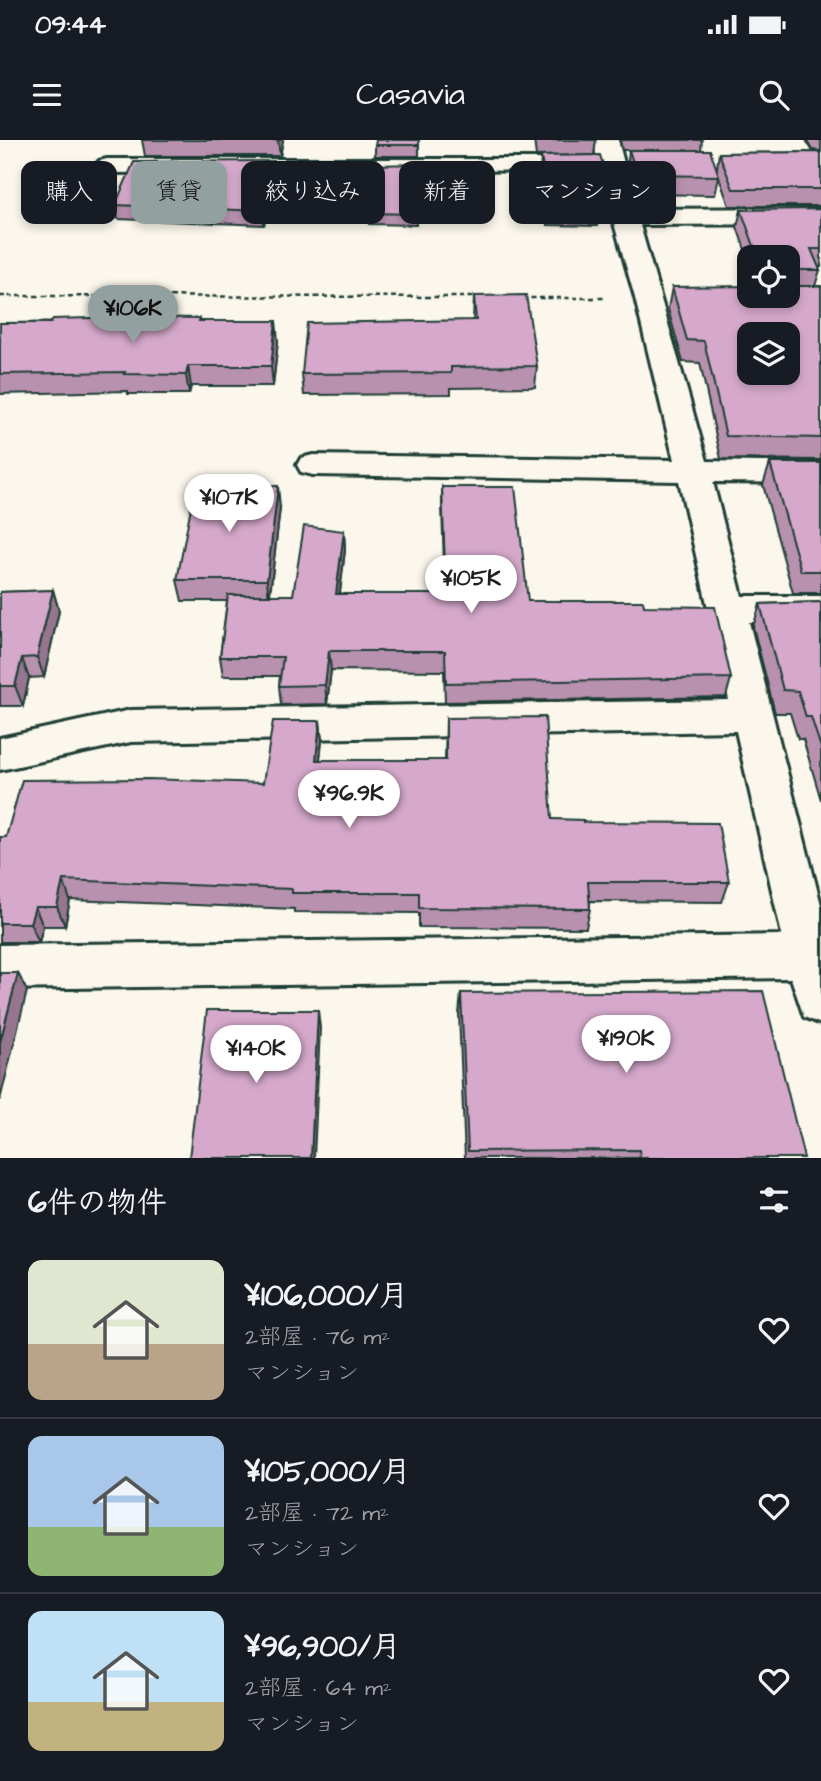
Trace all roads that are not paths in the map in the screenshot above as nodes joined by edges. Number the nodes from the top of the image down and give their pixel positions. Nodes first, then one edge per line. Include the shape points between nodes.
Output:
1 (609, 155) edge
2 (637, 160) edge
3 (117, 166) edge
4 (821, 216) edge
5 (676, 217) edge
6 (627, 224) edge
7 (313, 465) dead end
8 (693, 469) junction
9 (821, 473) edge
10 (725, 609) junction
11 (821, 609) edge
12 (751, 715) junction
13 (0, 754) edge
14 (810, 909) edge
15 (810, 956) junction
16 (0, 967) edge
17 (821, 1001) edge

1 - 2 street
1 - 3 street
4 - 5 street
6 - 8 street via 662,298
7 - 8 street
8 - 9 street
8 - 10 street
10 - 11 street
10 - 12 street
12 - 13 street via 131,726
12 - 14 street
14 - 15 street
15 - 16 street
15 - 17 street

